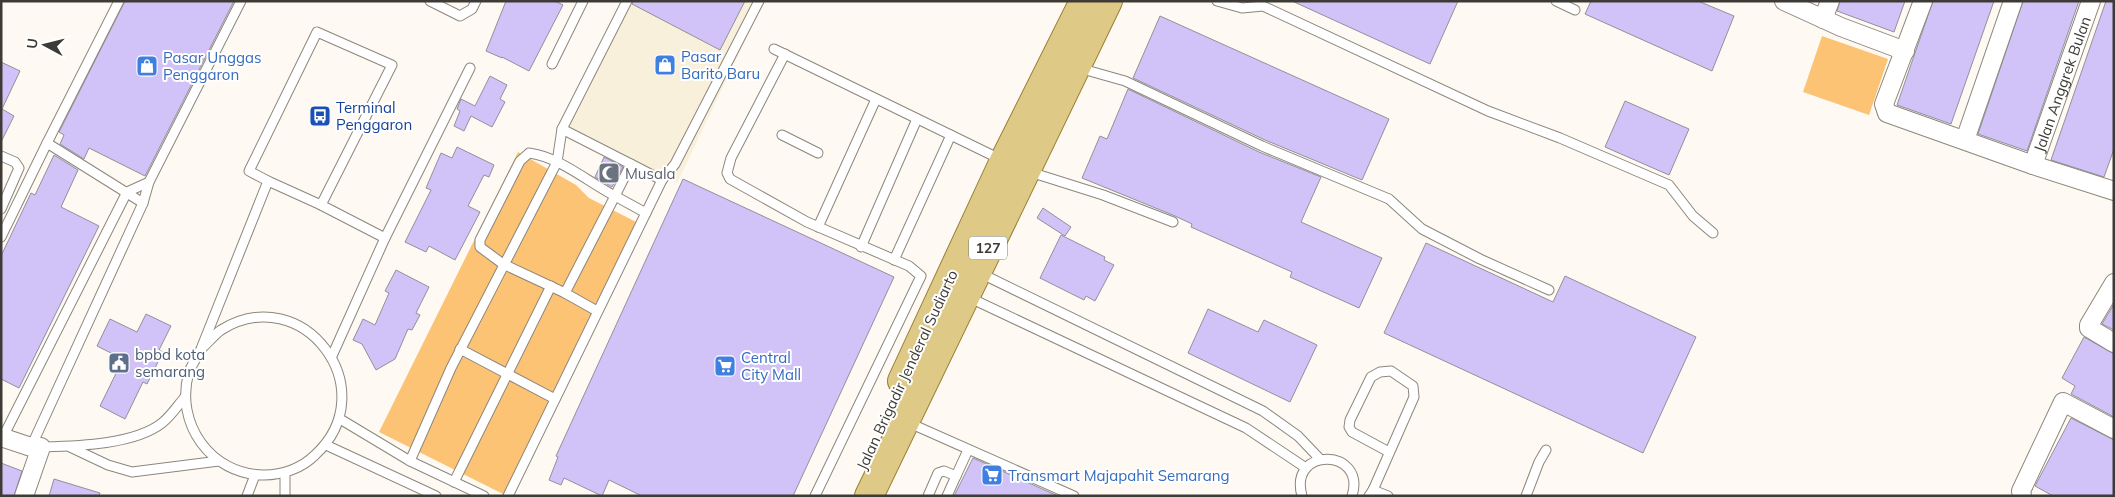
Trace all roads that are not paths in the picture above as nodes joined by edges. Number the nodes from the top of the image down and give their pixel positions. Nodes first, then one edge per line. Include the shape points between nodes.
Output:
1 (120, 1) edge
2 (241, 1) edge
3 (430, 1) edge
4 (476, 1) edge
5 (583, 1) edge
6 (627, 1) edge
7 (759, 1) edge
8 (1084, 1) edge
9 (1108, 1) edge
10 (1217, 1) edge
11 (1556, 1) edge
12 (1784, 1) edge
13 (1830, 1) edge
14 (1923, 1) edge
15 (2013, 1) edge
16 (2091, 1) edge
17 (1575, 10) dead end
18 (1823, 19) junction
19 (774, 49) dead end
20 (1905, 51) junction
21 (785, 54) junction
22 (552, 64) dead end
23 (1077, 67) junction
24 (470, 68) dead end
25 (876, 99) junction
26 (917, 118) junction
27 (562, 129) junction
28 (951, 134) junction
29 (782, 135) dead end
30 (1965, 140) junction
31 (47, 143) junction
32 (818, 153) dead end
33 (1, 156) edge
34 (557, 162) junction
35 (631, 164) junction
36 (2033, 165) junction
37 (1016, 166) junction
38 (662, 180) junction
39 (268, 181) junction
40 (149, 182) junction
41 (2114, 191) edge
42 (127, 192) junction
43 (615, 196) junction
44 (143, 203) junction
45 (321, 205) junction
46 (1, 209) edge
47 (646, 212) junction
48 (1174, 222) dead end
49 (818, 226) junction
50 (1713, 233) dead end
51 (1, 237) edge
52 (385, 238) junction
53 (861, 247) junction
54 (894, 260) junction
55 (503, 264) junction
56 (976, 271) junction
57 (2114, 283) edge
58 (551, 286) junction
59 (1549, 290) dead end
60 (565, 293) junction
61 (965, 296) junction
62 (597, 311) junction
63 (2114, 343) edge
64 (202, 348) junction
65 (460, 349) junction
66 (332, 356) junction
67 (509, 374) junction
68 (185, 397) junction
69 (555, 399) junction
70 (340, 418) junction
71 (905, 420) junction
72 (2114, 429) edge
73 (2, 437) edge
74 (69, 446) junction
75 (326, 446) junction
76 (36, 447) junction
77 (968, 450) junction
78 (1546, 450) dead end
79 (1389, 452) junction
80 (1320, 459) junction
81 (219, 461) junction
82 (410, 462) junction
83 (1306, 468) junction
84 (285, 473) junction
85 (255, 475) junction
86 (956, 476) junction
87 (454, 482) junction
88 (1371, 493) edge
89 (24, 496) edge
90 (247, 496) edge
91 (285, 496) edge
92 (436, 496) edge
93 (484, 496) edge
94 (508, 496) edge
95 (815, 496) edge
96 (848, 496) edge
97 (869, 496) edge
98 (928, 496) edge
99 (947, 496) edge
100 (1074, 496) edge
101 (1302, 496) edge
102 (1352, 496) edge
103 (1388, 496) edge
104 (1526, 496) edge
105 (2022, 496) edge

1 - 31 lane
2 - 40 lane
3 - 4 lane via 460,16 472,9
5 - 22 lane
6 - 27 lane
7 - 38 lane via 675,164
8 - 37 main road, Jalan Brigadir Jenderal Sudiarto / 127
9 - 23 main road, Jalan Brigadir Jenderal Sudiarto / 127
10 - 50 lane via 1242,8 1263,6 1488,111 1669,185 1693,216
11 - 17 lane
12 - 18 street
13 - 18 street
14 - 20 street
15 - 30 street
16 - 36 street, Jalan Anggrek Bulan
18 - 20 street
19 - 21 lane
20 - 30 street via 1884,104 1887,112
21 - 25 lane
21 - 49 lane via 731,158 727,173 730,179
23 - 37 main road, Jalan Brigadir Jenderal Sudiarto / 127
23 - 59 lane via 1125,81 1262,146 1389,200 1422,229
24 - 52 lane
25 - 26 lane
25 - 49 lane
26 - 28 lane
26 - 53 lane
27 - 34 lane
27 - 35 lane
28 - 37 lane
28 - 54 lane
29 - 32 lane
30 - 36 street
31 - 42 lane
31 - 51 lane
33 - 46 lane via 15,162 19,168
34 - 43 lane
34 - 55 lane
34 - 55 lane via 529,153 520,161 479,244
35 - 38 lane
35 - 43 lane
36 - 41 street
37 - 48 lane
37 - 56 main road, Jalan Brigadir Jenderal Sudiarto / 127
37 - 96 main road, Jalan Brigadir Jenderal Sudiarto / 127
38 - 47 lane
39 - 45 lane
39 - 45 lane via 249,172 317,32 392,65
39 - 64 lane
40 - 42 lane
40 - 44 lane
42 - 44 lane
42 - 73 lane
43 - 47 lane
43 - 60 lane
44 - 76 lane
45 - 52 lane
47 - 62 lane
49 - 53 lane
52 - 66 lane
53 - 54 lane
54 - 95 lane via 921,276
55 - 58 lane
55 - 65 lane
56 - 61 main road, Jalan Brigadir Jenderal Sudiarto / 127
56 - 80 lane via 1263,411 1298,436
57 - 63 street via 2089,323 2089,328
58 - 60 lane
58 - 67 lane
60 - 62 lane
61 - 71 main road, Jalan Brigadir Jenderal Sudiarto / 127
61 - 83 lane via 1246,428
62 - 69 lane
64 - 66 lane via 220,331 244,320 269,318 294,323 316,337
64 - 68 lane via 190,372
65 - 67 lane
65 - 82 lane
66 - 70 lane via 342,386
67 - 69 lane
67 - 87 lane
68 - 74 lane via 162,423 146,432
68 - 81 lane via 194,433
69 - 94 lane
70 - 75 lane
70 - 82 lane
71 - 77 lane
71 - 97 main road, Jalan Brigadir Jenderal Sudiarto / 127
72 - 105 street via 2062,403 2021,491
73 - 76 street
74 - 76 lane
74 - 81 lane via 108,465 132,472
75 - 84 lane via 308,462
75 - 92 lane
76 - 89 street
77 - 86 lane
77 - 100 lane
78 - 104 lane
79 - 79 lane via 1352,432 1349,427 1371,377 1391,371 1413,386 1414,397
79 - 88 lane
80 - 83 lane
80 - 102 lane via 1335,459 1347,468 1354,481
81 - 85 lane
82 - 87 lane
83 - 101 lane via 1301,477
84 - 85 lane
84 - 91 lane
85 - 90 lane
86 - 98 lane via 941,471
86 - 99 lane
87 - 93 lane
88 - 103 lane

